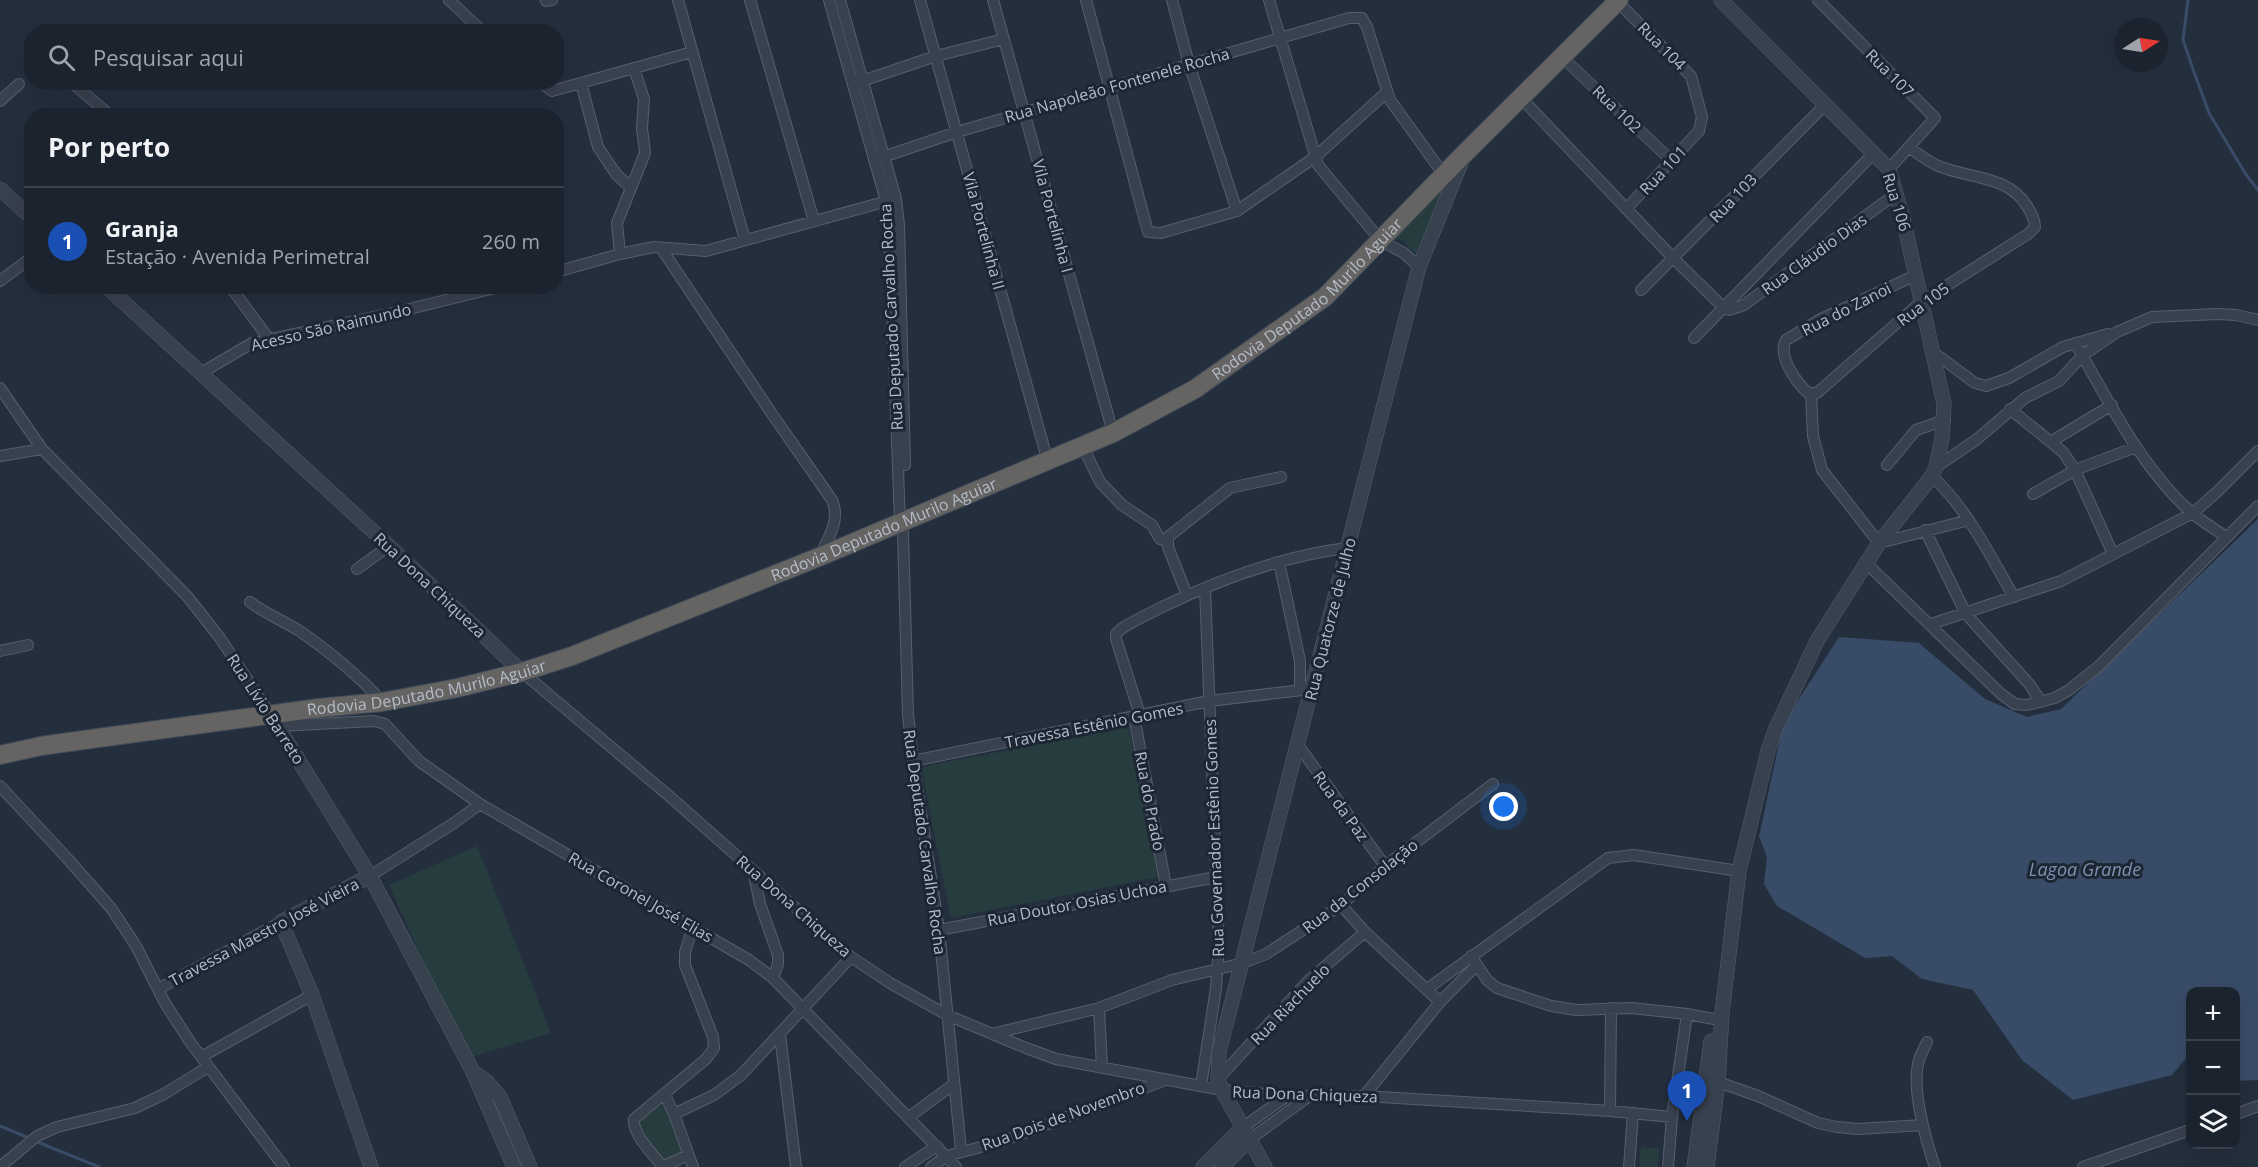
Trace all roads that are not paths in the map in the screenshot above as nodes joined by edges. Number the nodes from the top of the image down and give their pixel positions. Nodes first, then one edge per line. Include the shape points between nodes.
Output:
1 (449, 0) edge
2 (678, 0) edge
3 (750, 0) edge
4 (829, 0) edge
5 (840, 0) edge
6 (920, 0) edge
7 (993, 0) edge
8 (1086, 0) edge
9 (1172, 0) edge
10 (1269, 0) edge
11 (1721, 0) edge
12 (1818, 0) edge
13 (1619, 1) edge
14 (474, 24) edge
15 (1279, 38) junction
16 (1004, 39) junction
17 (692, 52) junction
18 (936, 56) junction
19 (1562, 57) junction
20 (1189, 64) junction
21 (634, 68) junction
22 (857, 82) junction
23 (581, 83) junction
24 (20, 84) dead end
25 (1109, 87) junction
26 (564, 88) edge
27 (80, 90) edge
28 (1387, 92) junction
29 (1521, 98) junction
30 (0, 101) edge
31 (1825, 105) junction
32 (102, 108) edge
33 (1024, 112) junction
34 (1699, 131) joint
35 (957, 132) junction
36 (1909, 147) junction
37 (1465, 153) junction
38 (1874, 154) junction
39 (1315, 157) junction
40 (879, 158) junction
41 (1672, 161) junction
42 (1889, 169) junction
43 (1443, 175) junction
44 (631, 188) junction
45 (0, 189) edge
46 (1897, 194) junction
47 (891, 200) junction
48 (1626, 209) junction
49 (24, 211) edge
50 (1237, 211) junction
51 (814, 221) junction
52 (745, 240) junction
53 (1382, 241) junction
54 (662, 248) junction
55 (620, 254) junction
56 (1674, 259) junction
57 (24, 263) edge
58 (1419, 267) junction
59 (564, 270) edge
60 (1916, 275) junction
61 (0, 281) edge
62 (1641, 290) dead end
63 (115, 294) edge
64 (236, 294) edge
65 (468, 294) edge
66 (1921, 302) junction
67 (1726, 308) junction
68 (2258, 320) edge
69 (2117, 332) junction
70 (1695, 338) dead end
71 (269, 339) junction
72 (2075, 343) junction
73 (1933, 352) junction
74 (2083, 356) junction
75 (201, 373) junction
76 (0, 388) edge
77 (1814, 393) junction
78 (2112, 405) junction
79 (2010, 409) junction
80 (1945, 420) junction
81 (1113, 433) junction
82 (2052, 441) junction
83 (1083, 447) junction
84 (2136, 447) junction
85 (42, 449) junction
86 (2258, 451) edge
87 (0, 456) edge
88 (1048, 462) junction
89 (1887, 465) dead end
90 (2075, 470) junction
91 (1934, 471) junction
92 (1281, 477) dead end
93 (2033, 494) dead end
94 (2258, 506) edge
95 (2193, 513) junction
96 (1969, 520) junction
97 (903, 526) junction
98 (1925, 530) junction
99 (2226, 537) junction
100 (1167, 541) junction
101 (1879, 543) junction
102 (389, 546) junction
103 (1347, 548) junction
104 (2113, 554) junction
105 (819, 556) junction
106 (1279, 562) junction
107 (1865, 562) junction
108 (357, 569) dead end
109 (1205, 588) junction
110 (1187, 595) junction
111 (2014, 597) junction
112 (250, 602) dead end
113 (1966, 614) junction
114 (1931, 624) junction
115 (28, 645) dead end
116 (0, 651) edge
117 (522, 672) junction
118 (1306, 689) junction
119 (1209, 701) junction
120 (382, 702) junction
121 (2041, 702) junction
122 (1137, 716) junction
123 (274, 720) junction
124 (1298, 745) junction
125 (0, 754) edge
126 (913, 761) junction
127 (1493, 784) dead end
128 (0, 786) edge
129 (480, 804) junction
130 (1385, 866) junction
131 (753, 870) junction
132 (1739, 872) junction
133 (370, 876) junction
134 (1216, 877) junction
135 (1166, 886) junction
136 (1341, 905) junction
137 (281, 922) junction
138 (693, 927) junction
139 (939, 930) junction
140 (1365, 932) junction
141 (851, 957) junction
142 (1474, 961) junction
143 (1243, 963) junction
144 (1218, 969) junction
145 (773, 978) junction
146 (158, 989) junction
147 (1427, 989) junction
148 (312, 995) junction
149 (1440, 1002) junction
150 (1099, 1008) junction
151 (1611, 1008) junction
152 (803, 1009) junction
153 (1687, 1014) junction
154 (947, 1015) junction
155 (1718, 1016) junction
156 (992, 1034) junction
157 (780, 1035) junction
158 (1927, 1042) dead end
159 (201, 1057) junction
160 (208, 1067) junction
161 (1102, 1068) junction
162 (473, 1072) junction
163 (1163, 1080) junction
164 (1718, 1082) junction
165 (954, 1084) junction
166 (1220, 1084) junction
167 (1201, 1086) junction
168 (665, 1095) junction
169 (1287, 1096) junction
170 (1364, 1096) junction
171 (1308, 1097) junction
172 (2256, 1109) edge
173 (1610, 1111) junction
174 (1633, 1113) junction
175 (2240, 1113) edge
176 (674, 1114) junction
177 (909, 1117) junction
178 (1672, 1117) junction
179 (1707, 1124) junction
180 (1923, 1125) junction
181 (2186, 1131) edge
182 (1246, 1134) junction
183 (937, 1146) junction
184 (962, 1150) junction
185 (688, 1155) junction
186 (947, 1156) junction
187 (0, 1167) edge
188 (284, 1167) edge
189 (371, 1167) edge
190 (514, 1167) edge
191 (530, 1167) edge
192 (662, 1167) edge
193 (693, 1167) edge
194 (796, 1167) edge
195 (905, 1167) edge
196 (931, 1167) edge
197 (956, 1167) edge
198 (1203, 1167) edge
199 (1222, 1167) edge
200 (1266, 1167) edge
201 (1629, 1167) edge
202 (1668, 1167) edge
203 (1694, 1167) edge
204 (1707, 1167) edge
205 (1935, 1167) edge
206 (2083, 1167) edge

1 - 14 street
2 - 17 street
3 - 51 street
4 - 22 street, Rua Deputado Carvalho Rocha
5 - 22 street, Rua Deputado Carvalho Rocha
6 - 18 street, Vila Portelinha II
7 - 16 street, Vila Portelinha I
8 - 25 street
9 - 20 street
10 - 15 street
11 - 31 street, Rua 106
12 - 36 street, Rua 107 via 1935,118
13 - 19 highway, Rodovia Deputado Murilo Aguiar
13 - 34 street, Rua 104 via 1691,76 1702,117
15 - 20 street, Rua Napoleão Fontenele Rocha
15 - 28 street, Rua Napoleão Fontenele Rocha via 1349,18 1362,18
15 - 39 street
16 - 18 street
16 - 33 street, Vila Portelinha I
17 - 21 street
17 - 52 street
18 - 22 street
18 - 35 street, Vila Portelinha II
19 - 29 highway, Rodovia Deputado Murilo Aguiar
19 - 41 street, Rua 102
20 - 25 street, Rua Napoleão Fontenele Rocha
20 - 50 street
21 - 23 street
21 - 44 street via 644,99 645,153
22 - 40 street, Rua Deputado Carvalho Rocha
23 - 26 street
23 - 44 street via 598,147
24 - 30 street
25 - 33 street, Rua Napoleão Fontenele Rocha
25 - 50 street via 1148,232
27 - 32 street
28 - 39 street
28 - 43 street
29 - 37 highway, Rodovia Deputado Murilo Aguiar
29 - 48 street
31 - 38 street, Rua 106
31 - 56 street, Rua 103
33 - 35 street, Rua Napoleão Fontenele Rocha
33 - 81 street, Vila Portelinha I
34 - 41 street, Rua 101
35 - 40 street, Rua Napoleão Fontenele Rocha
35 - 88 street, Vila Portelinha II
36 - 42 street, Rua 107
36 - 66 street, Rua 105 via 1937,166 1989,179 2011,189 2025,203 2035,224 2028,234
37 - 43 highway, Rodovia Deputado Murilo Aguiar
37 - 58 street, Rua Quatorze de Julho
38 - 42 street, Rua 106
38 - 67 street
39 - 50 street
39 - 53 street
40 - 47 street, Rua Deputado Carvalho Rocha
41 - 48 street, Rua 101
42 - 46 street, Rua 106
43 - 53 highway, Rodovia Deputado Murilo Aguiar
44 - 55 street via 617,223
45 - 49 street
46 - 60 street, Rua 106
46 - 67 street, Rua Cláudio Dias via 1744,305
47 - 51 street
47 - 97 street, Rua Deputado Carvalho Rocha
48 - 56 street
51 - 52 street
52 - 54 street via 706,251
53 - 58 street
53 - 81 highway, Rodovia Deputado Murilo Aguiar via 1325,297 1266,341 1195,389
54 - 55 street
54 - 105 street via 832,500 835,521
55 - 59 street
56 - 62 street, Rua 103
56 - 67 street
57 - 61 street
58 - 103 street, Rua Quatorze de Julho
60 - 66 street, Rua 106
60 - 77 street, Rua do Zanoi via 1815,322 1786,340 1782,349 1794,375 1805,391
63 - 75 street, Rua Dona Chiqueza
64 - 71 street
65 - 71 street, Acesso São Raimundo
66 - 73 street, Rua 106
66 - 77 street, Rua 105
67 - 70 street
68 - 69 street via 2218,314 2152,317
69 - 72 street
69 - 74 street
71 - 75 street, Acesso São Raimundo via 252,343
72 - 73 street via 1986,386 1975,383
72 - 74 street
73 - 80 street, Rua 106
74 - 78 street
74 - 79 street via 2059,381
75 - 102 street, Rua Dona Chiqueza
76 - 85 street, Rua Lívio Barreto
77 - 101 street via 1813,436 1822,470
78 - 82 street
78 - 84 street
79 - 82 street
79 - 91 street
80 - 89 street via 1916,430
80 - 91 street, Rua 106
81 - 83 highway, Rodovia Deputado Murilo Aguiar
82 - 90 street
83 - 88 highway, Rodovia Deputado Murilo Aguiar
83 - 100 street via 1101,482 1122,505 1152,525 1161,539
84 - 90 street
84 - 95 street
85 - 87 street
85 - 123 street, Rua Lívio Barreto via 187,596
86 - 95 street
88 - 97 highway, Rodovia Deputado Murilo Aguiar
90 - 93 street
90 - 104 street
91 - 96 street
91 - 101 street
92 - 100 street via 1230,488 1174,531
94 - 99 street
95 - 99 street
95 - 104 street
96 - 98 street
96 - 111 street
97 - 105 highway, Rodovia Deputado Murilo Aguiar
97 - 126 street, Rua Deputado Carvalho Rocha
98 - 101 street
98 - 113 street
99 - 121 street via 2099,666 2062,695
100 - 110 street
101 - 107 street
102 - 108 street
102 - 117 street, Rua Dona Chiqueza
103 - 106 street
103 - 118 street, Rua Quatorze de Julho
104 - 111 street via 2061,581
105 - 117 highway, Rodovia Deputado Murilo Aguiar via 572,656
106 - 109 street
106 - 118 street
107 - 114 street
107 - 132 street via 1817,641 1776,728
109 - 110 street
109 - 119 street, Rua Governador Estênio Gomes
110 - 122 street, Rua do Prado via 1127,624 1116,634
111 - 113 street
112 - 120 street via 303,634
113 - 114 street
113 - 121 street
114 - 121 street via 2009,700 2027,705
115 - 116 street
117 - 120 highway, Rodovia Deputado Murilo Aguiar
117 - 131 street, Rua Dona Chiqueza
118 - 119 street, Travessa Estênio Gomes
118 - 124 street, Rua Quatorze de Julho
119 - 122 street, Travessa Estênio Gomes
119 - 134 street, Rua Governador Estênio Gomes
120 - 123 highway, Rodovia Deputado Murilo Aguiar
122 - 126 street, Travessa Estênio Gomes
122 - 135 street, Rua do Prado
123 - 125 highway, Rodovia Deputado Murilo Aguiar
123 - 129 street, Rua Coronel José Elias via 379,722 427,767
123 - 133 street, Rua Lívio Barreto
124 - 130 street, Rua da Paz
124 - 143 street, Rua Quatorze de Julho
126 - 139 street, Rua Deputado Carvalho Rocha
127 - 130 street, Rua da Consolação
128 - 146 street via 111,908
129 - 133 street
129 - 138 street, Rua Coronel José Elias
130 - 136 street, Rua da Consolação
131 - 141 street, Rua Dona Chiqueza
131 - 145 street via 756,892 778,955
132 - 142 street via 1634,855 1608,858
132 - 155 street
133 - 137 street, Travessa Maestro José Vieira
133 - 162 street, Rua Lívio Barreto
134 - 135 street, Rua Doutor Osias Uchoa
134 - 144 street, Rua Governador Estênio Gomes
135 - 139 street, Rua Doutor Osias Uchoa
136 - 140 street
136 - 143 street, Rua da Consolação via 1266,954
137 - 146 street, Travessa Maestro José Vieira
137 - 148 street
138 - 145 street, Rua Coronel José Elias
138 - 168 street via 684,965 714,1048
139 - 154 street, Rua Deputado Carvalho Rocha
140 - 147 street
140 - 166 street, Rua Riachuelo via 1308,981
141 - 152 street
141 - 154 street, Rua Dona Chiqueza
142 - 147 street
142 - 149 street
142 - 151 street via 1497,988 1551,1006 1577,1010
143 - 144 street, Rua da Consolação
143 - 166 street, Rua Quatorze de Julho via 1220,1052
144 - 150 street, Rua da Consolação via 1172,980
144 - 167 street, Rua Governador Estênio Gomes
145 - 152 street, Rua Coronel José Elias
146 - 159 street
147 - 149 street
148 - 159 street
148 - 189 street
149 - 170 street
150 - 156 street, Rua da Consolação
150 - 161 street
151 - 153 street
151 - 173 street
152 - 157 street
152 - 177 street, Rua Coronel José Elias
153 - 155 street
153 - 178 street
154 - 156 street, Rua Dona Chiqueza
154 - 165 street, Rua Deputado Carvalho Rocha
155 - 164 street
155 - 179 street
156 - 161 street, Rua Dona Chiqueza via 1056,1059
157 - 176 street via 727,1086
157 - 194 street
158 - 180 street via 1918,1064 1917,1092
159 - 160 street
160 - 187 street via 135,1108 57,1127 37,1136
160 - 188 street
161 - 163 street, Rua Dona Chiqueza
162 - 190 street, Rua Lívio Barreto
162 - 191 street, Rua Lívio Barreto via 500,1097
163 - 167 street, Rua Dona Chiqueza
163 - 184 street, Rua Dois de Novembro via 1003,1141
164 - 179 street
164 - 180 street via 1837,1127 1858,1130
165 - 177 street
165 - 184 street, Rua Deputado Carvalho Rocha
166 - 167 street, Rua Dona Chiqueza
166 - 169 street, Rua Dona Chiqueza
166 - 182 street
168 - 176 street
168 - 192 street via 638,1113 633,1122
169 - 171 street, Rua Dona Chiqueza
169 - 182 street
170 - 171 street, Rua Dona Chiqueza
170 - 173 street, Rua Dona Chiqueza
171 - 182 street
172 - 175 street
173 - 174 street, Rua Dona Chiqueza
174 - 178 street, Rua Dona Chiqueza
174 - 201 street
176 - 185 street
177 - 183 street, Rua Coronel José Elias
178 - 202 street
179 - 203 street
179 - 204 street
180 - 205 street
181 - 206 street
182 - 198 street
182 - 199 street
182 - 200 street
183 - 186 street, Rua Coronel José Elias
183 - 195 street
184 - 186 street, Rua Dois de Novembro
185 - 192 street
185 - 193 street
186 - 196 street, Rua Dois de Novembro
186 - 197 street, Rua Coronel José Elias

